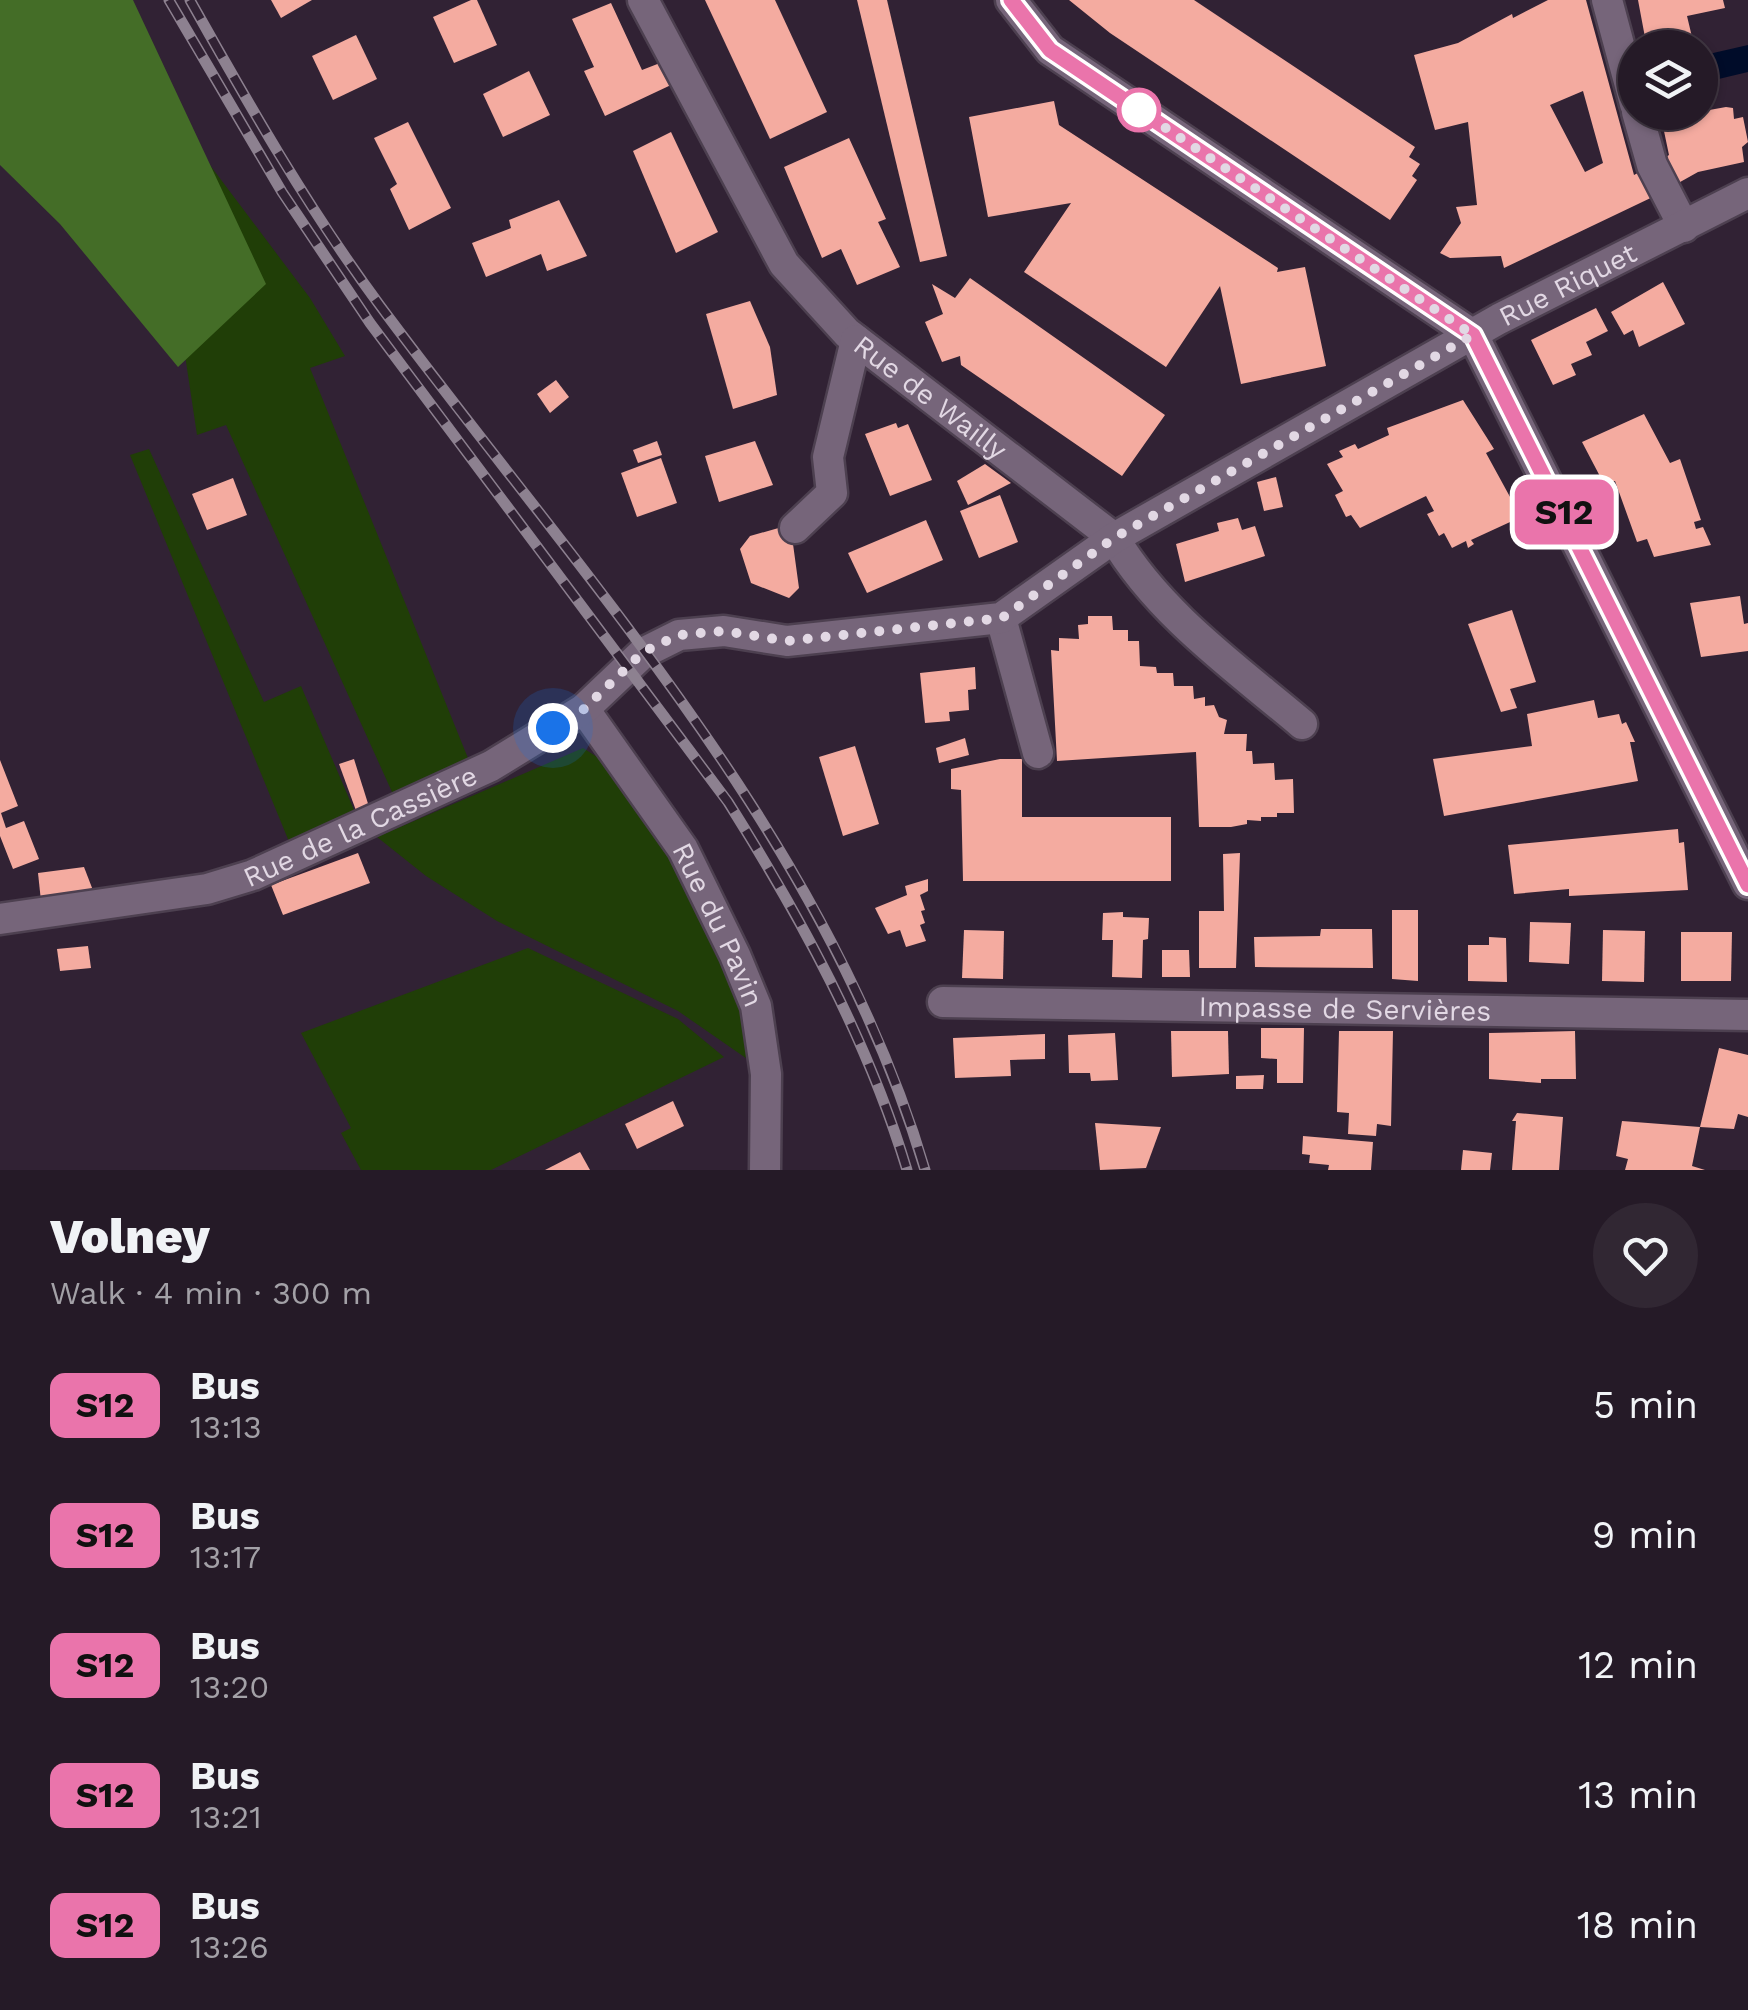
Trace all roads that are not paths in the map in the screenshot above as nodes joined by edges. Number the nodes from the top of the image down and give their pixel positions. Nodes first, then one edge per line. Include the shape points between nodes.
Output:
1 (642, 0) edge
2 (1011, 0) edge
3 (1606, 0) edge
4 (1618, 43) edge
5 (1642, 130) edge
6 (1748, 193) edge
7 (1684, 226) junction
8 (1473, 335) junction
9 (856, 340) junction
10 (795, 528) dead end
11 (1114, 538) junction
12 (1002, 618) junction
13 (679, 635) joint
14 (584, 709) junction
15 (1302, 724) dead end
16 (1038, 753) dead end
17 (1748, 884) edge
18 (0, 918) edge
19 (943, 1002) dead end
20 (1748, 1015) edge
21 (765, 1170) edge

1 - 9 street, Rue de Wailly via 784,264
2 - 8 street via 1050,50
3 - 4 street
5 - 7 street via 1652,166
6 - 7 street, Rue Riquet
7 - 8 street, Rue Riquet
8 - 11 street, Rue Riquet
8 - 17 street
9 - 10 street via 828,457 832,493
9 - 11 street, Rue de Wailly
11 - 12 street, Rue Riquet
11 - 15 street, Rue de Wailly via 1166,606
12 - 13 street, Rue Riquet via 787,641 724,631
12 - 16 street
13 - 14 street, Rue de la Cassière via 643,652
14 - 18 street, Rue de la Cassière via 492,766 253,875 207,889
14 - 21 street, Rue du Pavin via 683,849 756,1006 766,1074
19 - 20 street, Impasse de Servières

